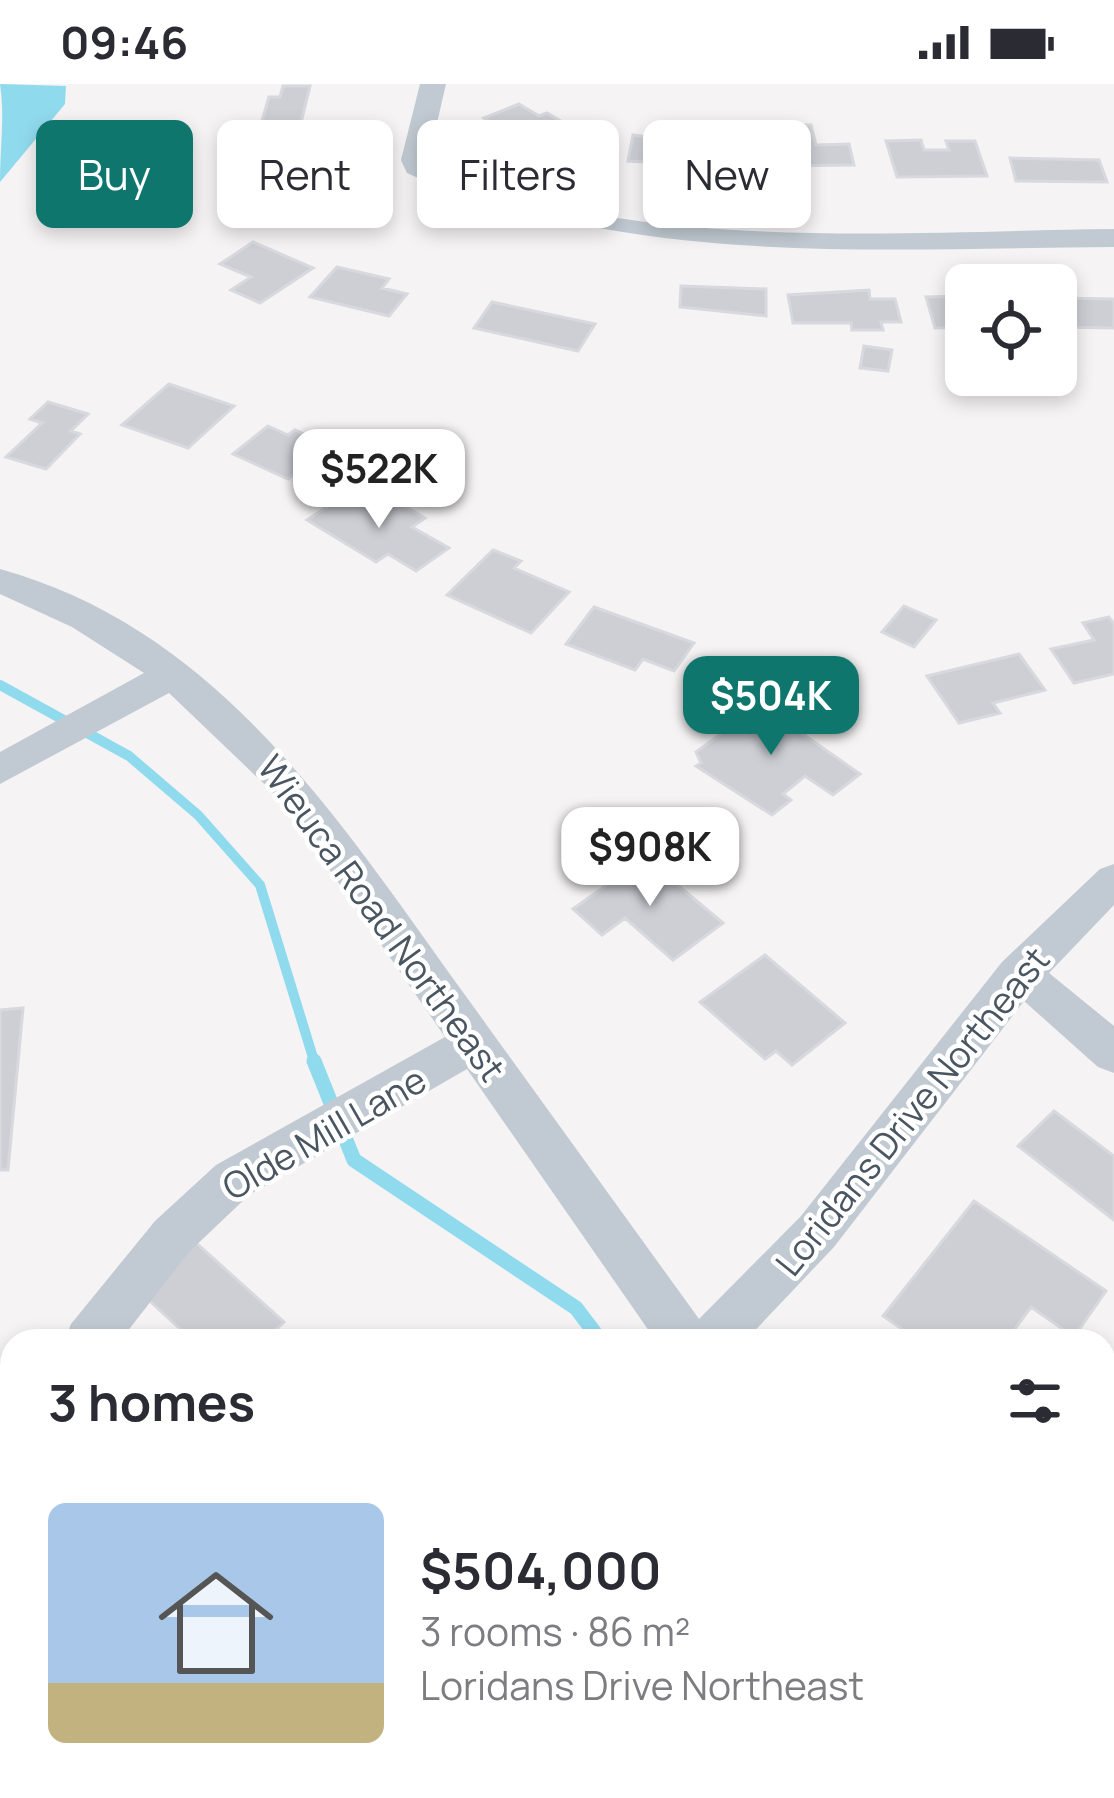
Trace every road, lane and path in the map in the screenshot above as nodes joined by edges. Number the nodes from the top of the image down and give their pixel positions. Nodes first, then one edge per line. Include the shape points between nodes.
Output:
1 (433, 84) edge
2 (1114, 238) edge
3 (0, 581) edge
4 (173, 674) junction
5 (0, 770) edge
6 (1114, 880) edge
7 (1017, 974) junction
8 (474, 1042) junction
9 (1114, 1054) edge
10 (99, 1329) edge
11 (677, 1329) edge
12 (722, 1329) edge

1 - 2 street via 417,167 605,224 737,236
3 - 4 street, Wieuca Road Northeast via 106,628
4 - 5 street
4 - 8 street, Wieuca Road Northeast via 239,727 296,790
6 - 7 street, Loridans Drive Northeast
7 - 9 street
7 - 12 street, Loridans Drive Northeast via 813,1242
8 - 10 street, Olde Mill Lane via 264,1159 202,1205
8 - 11 street, Wieuca Road Northeast

